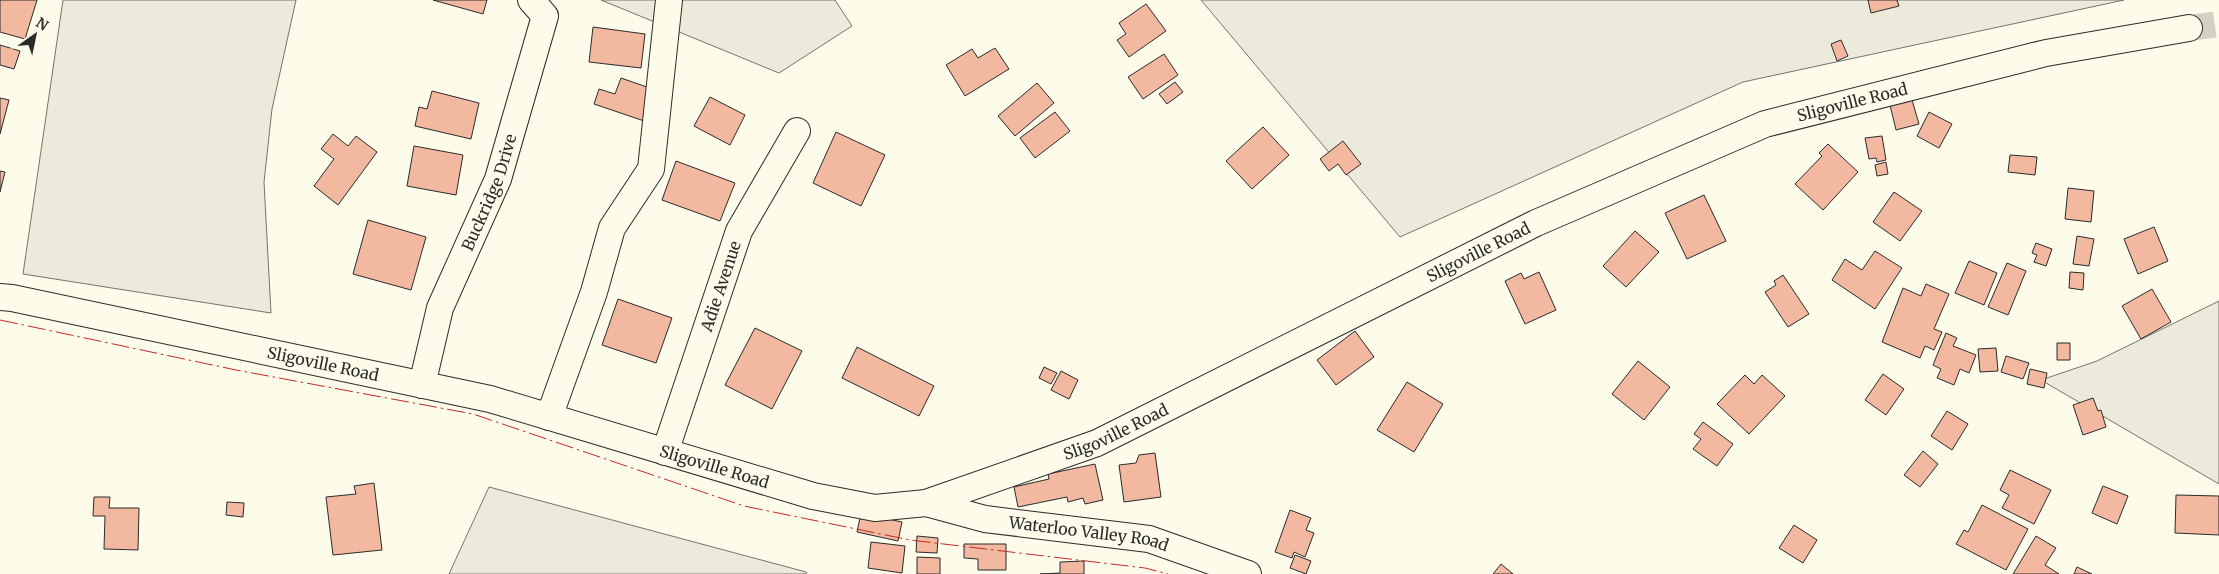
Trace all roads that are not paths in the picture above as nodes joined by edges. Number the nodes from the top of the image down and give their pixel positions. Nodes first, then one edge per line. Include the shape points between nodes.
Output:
1 (531, 0) edge
2 (669, 0) edge
3 (2189, 28) tunnel mouth
4 (797, 131) dead end
5 (0, 297) edge
6 (422, 385) junction
7 (549, 417) junction
8 (665, 452) junction
9 (926, 503) junction
10 (1248, 574) edge

1 - 6 street, Buckridge Drive via 545,16 498,179 440,308
2 - 7 street via 651,169 612,228 594,292
3 - 9 street, Sligoville Road via 2046,53 1765,124 1536,223 1097,443
4 - 8 street, Adie Avenue via 739,231
5 - 6 street, Sligoville Road
6 - 7 street, Sligoville Road via 490,399
7 - 8 street, Sligoville Road
8 - 9 street, Sligoville Road via 822,498 875,508
9 - 10 street, Waterloo Valley Road via 986,519 1149,538

